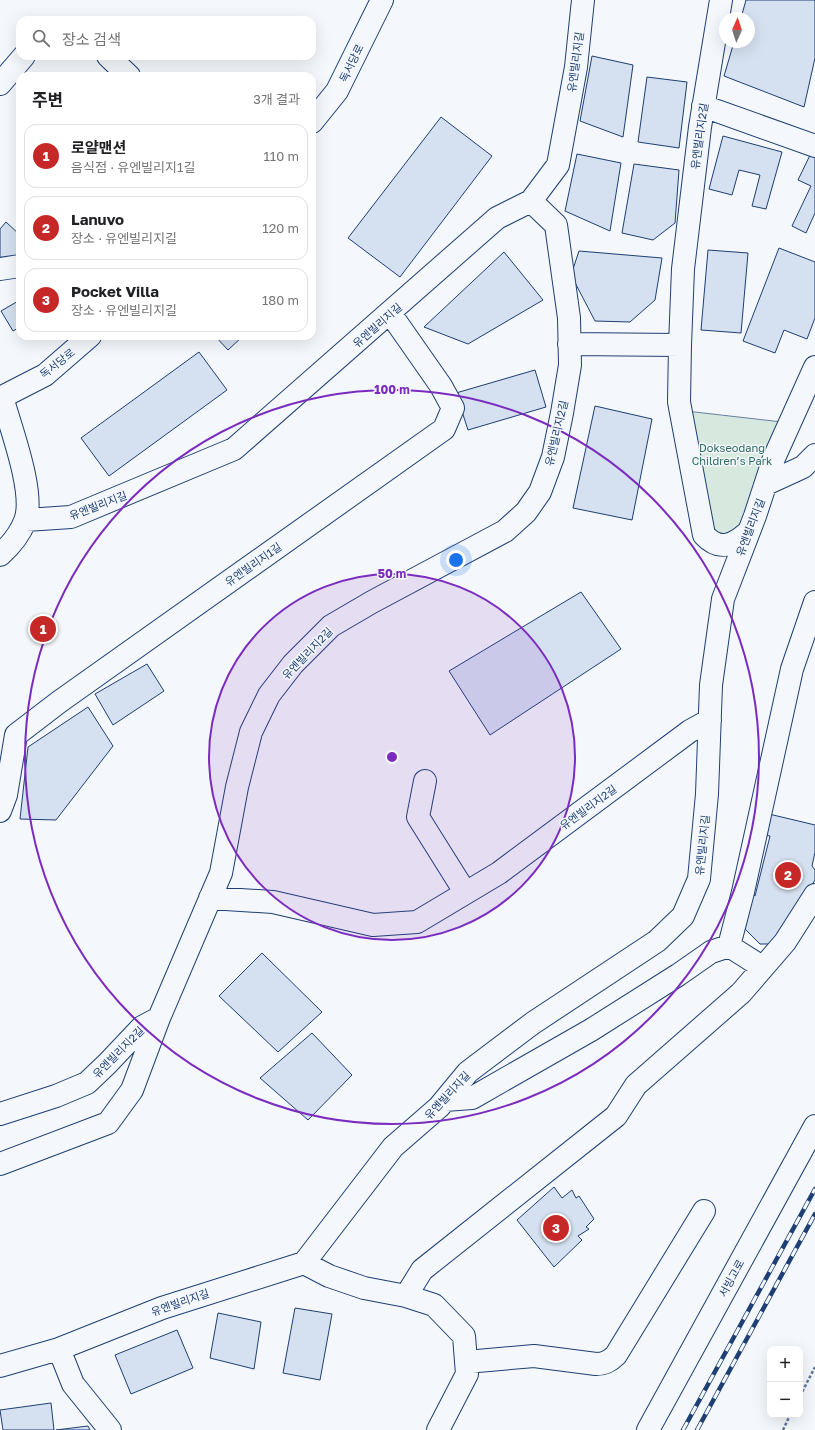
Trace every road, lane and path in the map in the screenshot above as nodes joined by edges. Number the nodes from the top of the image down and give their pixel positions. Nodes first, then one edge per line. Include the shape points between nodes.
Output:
1 (382, 0) edge
2 (582, 0) edge
3 (721, 0) edge
4 (21, 60) edge
5 (112, 60) edge
6 (125, 72) edge
7 (0, 84) edge
8 (703, 106) junction
9 (316, 117) edge
10 (815, 146) edge
11 (531, 201) junction
12 (16, 267) edge
13 (0, 269) edge
14 (390, 314) junction
15 (85, 340) edge
16 (569, 344) junction
17 (680, 345) junction
18 (815, 367) edge
19 (1, 398) edge
20 (815, 455) edge
21 (766, 484) junction
22 (26, 520) junction
23 (747, 533) junction
24 (0, 555) edge
25 (815, 602) edge
26 (710, 720) junction
27 (425, 782) dead end
28 (0, 811) edge
29 (466, 892) junction
30 (815, 895) edge
31 (210, 898) junction
32 (729, 946) junction
33 (762, 967) junction
34 (159, 1018) junction
35 (445, 1100) junction
36 (0, 1114) edge
37 (815, 1126) edge
38 (815, 1150) edge
39 (0, 1164) edge
40 (704, 1211) dead end
41 (304, 1263) junction
42 (406, 1296) junction
43 (59, 1349) junction
44 (466, 1362) junction
45 (0, 1366) edge
46 (815, 1367) edge
47 (803, 1390) edge
48 (789, 1418) edge
49 (110, 1430) edge
50 (438, 1430) edge
51 (648, 1430) edge
52 (656, 1430) edge
53 (783, 1430) edge

1 - 9 street, 독서당로 via 337,91
2 - 11 street, 유엔빌리지길 via 576,67 558,165
3 - 8 street, 유엔빌리지2길
4 - 7 street
5 - 6 street
8 - 10 street
8 - 17 street, 유엔빌리지2길 via 683,269
11 - 14 street, 유엔빌리지길 via 497,218
11 - 16 street, 유엔빌리지2길 via 556,225 569,318
12 - 13 street
14 - 22 street, 유엔빌리지길 via 234,449 71,517
14 - 28 street, 유엔빌리지1길 via 441,386 453,408 444,429 65,697 16,735 6,795
15 - 19 street, 독서당로 via 46,374
16 - 17 street
16 - 31 street, 유엔빌리지2길 via 570,365 553,456 540,492 526,512 504,531 331,626 293,664 269,696 251,732 237,787 221,873
17 - 23 street, 유엔빌리지2길 via 679,402 704,535 710,542 721,546 736,543
18 - 21 street, 유엔빌리지길 via 774,458
19 - 22 street via 28,488
20 - 21 street via 803,467
21 - 23 street, 유엔빌리지길
22 - 24 street via 11,545
23 - 26 street, 유엔빌리지길 via 723,599 711,685
25 - 32 street via 792,669
26 - 29 street, 유엔빌리지2길 via 690,731 499,872
26 - 35 street, 유엔빌리지길 via 708,794 700,879 683,916 657,941 533,1023 468,1072
27 - 29 street via 418,817
29 - 31 street, 유엔빌리지2길 via 417,922 373,925 274,902
30 - 33 street via 785,942
31 - 34 street, 유엔빌리지2길
32 - 33 street
32 - 35 street via 711,952 591,1030 472,1098
33 - 42 street via 741,993 636,1086 616,1116 422,1270
34 - 36 street, 유엔빌리지2길 via 142,1027 86,1083 56,1096
34 - 39 street via 132,1090 108,1123
35 - 41 street, 유엔빌리지길 via 393,1147
37 - 51 street, 서빙고로
38 - 52 street, 서빙고로
40 - 44 street via 616,1355 604,1364 534,1356
41 - 42 street via 328,1276 364,1288
41 - 43 street, 유엔빌리지길 via 162,1308
42 - 44 street via 434,1305 464,1336
43 - 45 street, 유엔빌리지길
43 - 49 street via 73,1384
44 - 50 street via 467,1374
46 - 47 path
48 - 53 path

